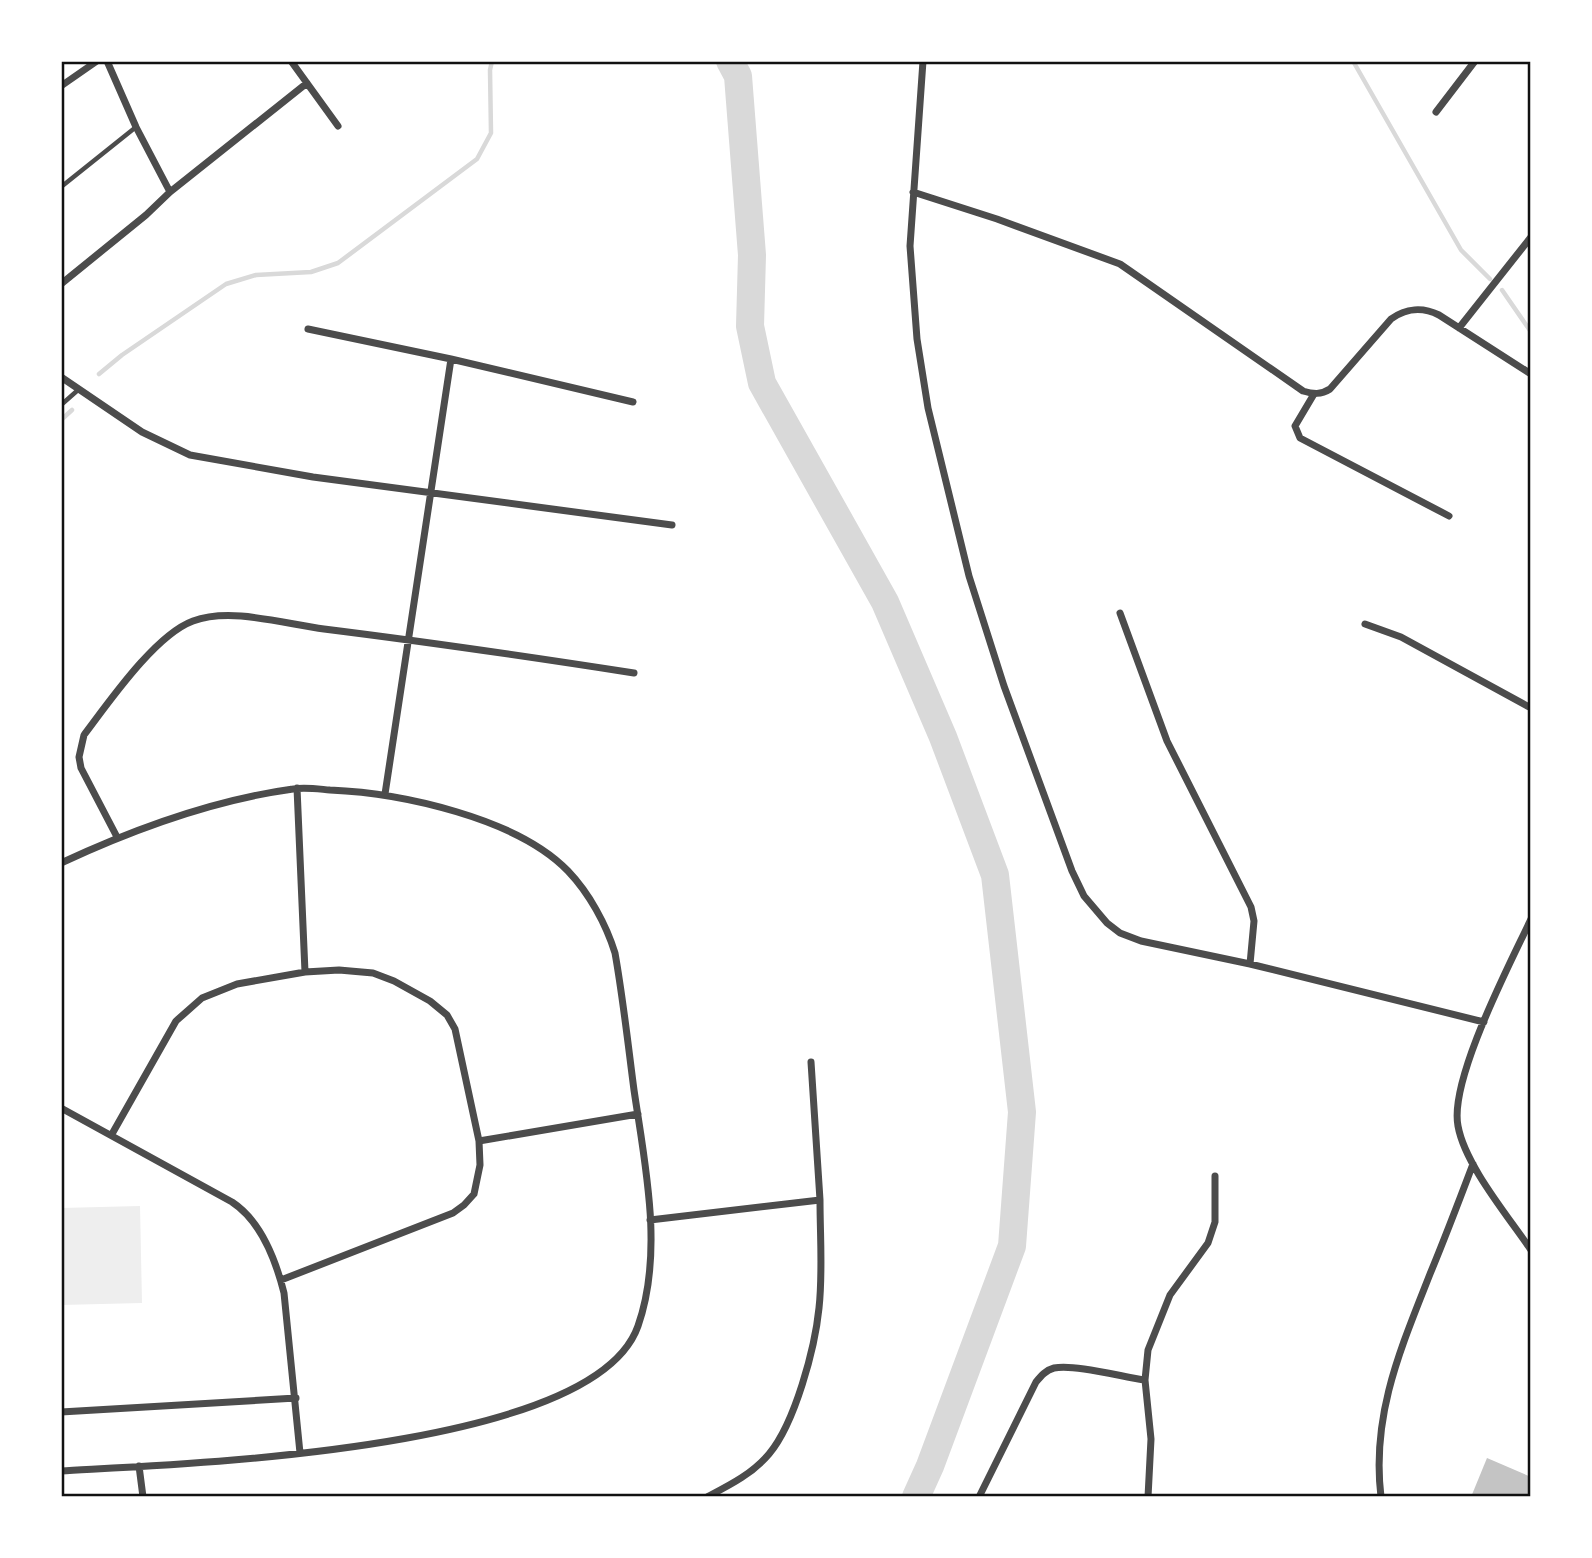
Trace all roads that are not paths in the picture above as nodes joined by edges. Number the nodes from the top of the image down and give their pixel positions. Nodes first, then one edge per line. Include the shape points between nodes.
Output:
1 (97, 61) edge
2 (107, 61) edge
3 (291, 61) edge
4 (923, 61) edge
5 (1475, 61) edge
6 (307, 83) junction
7 (61, 86) edge
8 (1436, 112) dead end
9 (338, 126) dead end
10 (136, 127) junction
11 (61, 187) edge
12 (170, 192) junction
13 (913, 192) junction
14 (1531, 237) edge
15 (61, 284) edge
16 (1459, 328) junction
17 (308, 329) dead end
18 (451, 359) junction
19 (1531, 374) edge
20 (61, 377) edge
21 (78, 390) junction
22 (1314, 394) junction
23 (632, 402) dead end
24 (61, 405) edge
25 (431, 493) junction
26 (1449, 516) dead end
27 (672, 525) dead end
28 (1120, 613) dead end
29 (1365, 624) dead end
30 (410, 639) junction
31 (634, 673) dead end
32 (1531, 708) edge
33 (297, 788) junction
34 (385, 794) junction
35 (117, 837) junction
36 (61, 863) edge
37 (1531, 919) edge
38 (1250, 964) junction
39 (305, 972) junction
40 (1484, 1022) junction
41 (811, 1062) dead end
42 (61, 1108) edge
43 (638, 1114) junction
44 (112, 1135) junction
45 (480, 1141) junction
46 (1473, 1164) junction
47 (1215, 1176) dead end
48 (820, 1200) junction
49 (650, 1220) junction
50 (1531, 1250) edge
51 (281, 1280) junction
52 (1145, 1380) junction
53 (296, 1398) junction
54 (61, 1412) edge
55 (300, 1454) junction
56 (139, 1466) junction
57 (61, 1471) edge
58 (143, 1497) edge
59 (707, 1497) edge
60 (979, 1497) edge
61 (1148, 1497) edge
62 (1381, 1497) edge

1 - 7 street
2 - 10 street
3 - 6 street
4 - 13 street
5 - 8 street
6 - 9 street
6 - 12 street
10 - 11 lane
10 - 12 street
12 - 15 street
13 - 22 street via 1120,264 1303,391
13 - 38 street via 911,259 928,408 969,576 1072,871 1084,896 1120,933
14 - 16 street
16 - 19 street
16 - 22 street via 1430,311 1398,314 1330,389
17 - 18 street
18 - 23 street
18 - 25 street
20 - 21 street
21 - 24 lane
21 - 25 street via 142,432 190,454
22 - 26 street via 1295,426 1300,438
25 - 27 street
25 - 30 street
28 - 38 street via 1167,741 1251,907
29 - 32 street via 1401,637
30 - 31 street
30 - 34 street
30 - 35 street via 224,616 192,622 176,631 134,672 80,746 81,768
33 - 34 street
33 - 35 street via 250,797
33 - 39 street
34 - 43 street via 482,820 534,846 568,871 594,907 615,953
35 - 36 street
37 - 40 street
38 - 40 street
39 - 44 street via 237,985 187,1009
39 - 45 street via 373,973 439,1007 455,1029
40 - 46 street via 1464,1079 1457,1123
41 - 48 street
42 - 44 street
43 - 45 street
43 - 49 street
44 - 51 street via 242,1208 256,1224
45 - 51 street via 474,1194 453,1213
46 - 50 street
46 - 62 street via 1387,1391 1381,1429
47 - 52 street via 1215,1222 1208,1243 1170,1295 1149,1350
48 - 49 street
48 - 59 street via 819,1309 796,1403 770,1453 736,1482
49 - 55 street via 646,1296 637,1327 628,1346 594,1378 487,1420
51 - 53 street
52 - 60 street via 1074,1369 1045,1372
52 - 61 street via 1151,1439
53 - 54 street
53 - 55 street
55 - 56 street
56 - 57 street
56 - 58 street

